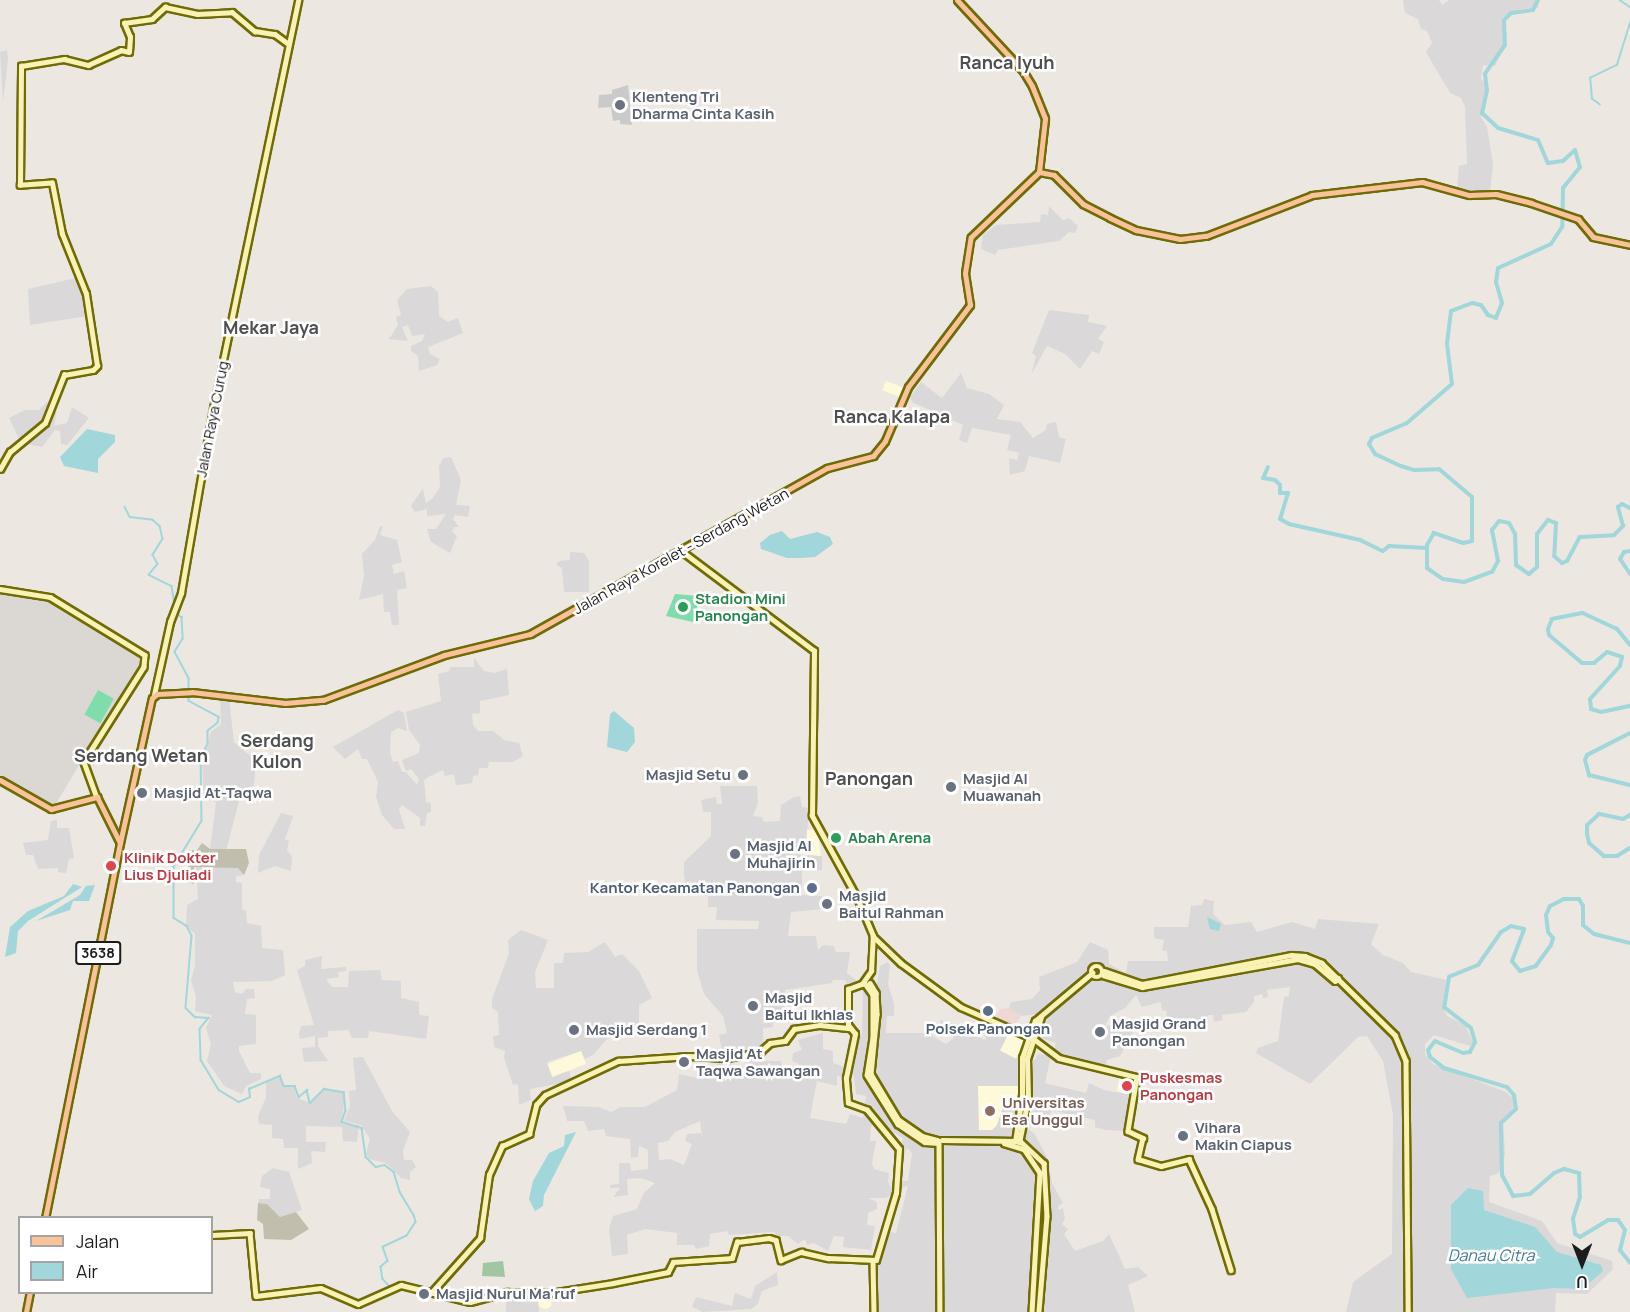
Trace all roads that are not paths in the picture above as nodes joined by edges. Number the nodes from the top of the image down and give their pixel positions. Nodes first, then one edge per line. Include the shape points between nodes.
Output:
1 (298, 0) edge
2 (957, 0) edge
3 (289, 44) junction
4 (1039, 172) junction
5 (1630, 245) edge
6 (0, 469) edge
7 (682, 552) junction
8 (0, 589) edge
9 (154, 695) junction
10 (0, 780) edge
11 (97, 797) junction
12 (120, 843) junction
13 (874, 939) junction
14 (1103, 973) junction
15 (1093, 975) junction
16 (865, 980) junction
17 (850, 1028) junction
18 (1032, 1038) junction
19 (1025, 1095) junction
20 (1015, 1131) junction
21 (1003, 1140) junction
22 (939, 1142) junction
23 (1021, 1142) junction
24 (45, 1216) edge
25 (213, 1235) edge
26 (1041, 1241) junction
27 (874, 1260) junction
28 (1231, 1270) dead end
29 (431, 1293) junction
30 (30, 1294) edge
31 (26, 1312) edge
32 (874, 1312) edge
33 (940, 1312) edge
34 (1032, 1312) edge
35 (1039, 1312) edge
36 (1408, 1312) edge

1 - 3 street, Jalan Raya Curug
2 - 4 main road via 1023,71 1032,86 1045,118
3 - 6 street via 275,34 255,31 232,12 198,14 165,7 152,19 124,23 130,38 129,52 122,50 88,65 64,59 21,66 20,185 51,182 63,236 86,294 97,367 63,375 45,423 13,450
3 - 9 street, Jalan Raya Curug via 176,606
4 - 5 main road via 1054,175 1083,204 1110,218 1136,230 1180,239 1206,236 1312,195 1422,182 1470,195 1504,196 1573,216 1591,237
4 - 7 main road, Jalan Raya Korelet - Serdang Wetan via 971,237 965,267 968,308 908,387 877,452 863,461 827,468 724,523
7 - 9 main road, Jalan Raya Korelet - Serdang Wetan via 535,632 444,655 333,698 285,703 190,692
7 - 13 street via 813,649 812,816 857,898
8 - 11 street via 50,597 145,656 144,667 84,762
9 - 12 main road
10 - 11 main road via 53,809
11 - 12 main road
12 - 24 main road, 3638
13 - 16 street via 872,967
13 - 18 street via 957,1005
14 - 15 street
14 - 15 street via 1096,966
14 - 36 street via 1142,987 1298,959 1315,964 1335,981 1338,978 1395,1035 1406,1058
15 - 18 street via 1040,1018
16 - 17 street via 848,989
16 - 22 street via 873,995 873,1038 867,1075 898,1124 925,1142
17 - 27 street via 855,1034 846,1078 848,1103 868,1112 899,1149 896,1193
17 - 29 street via 820,1025 794,1029 785,1041 770,1042 760,1052 727,1058 689,1056 618,1061 545,1095 536,1105 529,1134 502,1146 490,1174 480,1238
18 - 19 street
18 - 28 street via 1059,1058 1137,1077 1128,1131 1143,1138 1137,1158 1161,1166 1189,1159 1212,1209
19 - 20 street
19 - 23 street
20 - 21 street
20 - 23 street
21 - 22 street
21 - 23 street
22 - 23 street
22 - 33 street
23 - 26 street via 1040,1173
25 - 29 street via 250,1233 256,1296 321,1288 359,1304 401,1285
26 - 34 street
26 - 35 street
27 - 29 street via 828,1258 801,1252 781,1260 776,1240 769,1238 736,1242 732,1258 675,1262 668,1272 550,1293 508,1292 469,1302 457,1296
27 - 32 street
30 - 31 main road

